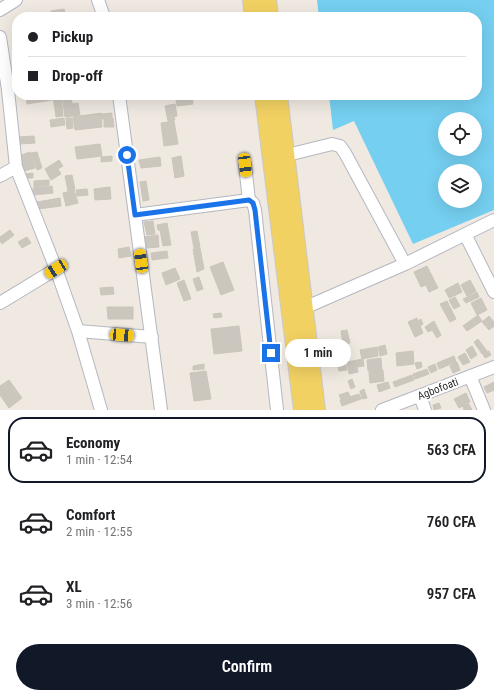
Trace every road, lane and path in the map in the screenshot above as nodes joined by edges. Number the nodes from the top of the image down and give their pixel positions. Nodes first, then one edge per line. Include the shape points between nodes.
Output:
1 (16, 0) edge
2 (98, 0) edge
3 (252, 0) edge
4 (266, 0) edge
5 (0, 10) edge
6 (102, 12) edge
7 (253, 12) edge
8 (267, 12) edge
9 (0, 37) edge
10 (120, 100) edge
11 (265, 100) edge
12 (278, 100) edge
13 (279, 157) junction
14 (245, 165) dead end
15 (16, 166) junction
16 (0, 176) edge
17 (249, 200) junction
18 (135, 215) junction
19 (494, 220) edge
20 (464, 234) junction
21 (405, 264) junction
22 (56, 269) junction
23 (494, 292) edge
24 (0, 303) edge
25 (304, 308) junction
26 (78, 331) junction
27 (152, 337) junction
28 (494, 367) edge
29 (470, 376) junction
30 (420, 396) junction
31 (101, 410) edge
32 (161, 410) edge
33 (278, 410) edge
34 (303, 410) edge
35 (316, 410) edge
36 (382, 410) edge
37 (425, 410) edge
38 (484, 410) edge

1 - 5 street
2 - 6 street
3 - 7 main road
4 - 8 main road
9 - 15 street
10 - 18 street
11 - 13 main road
12 - 13 main road
13 - 21 street via 332,144 340,146
13 - 25 main road
13 - 34 main road
14 - 17 street
15 - 16 street
15 - 22 street
17 - 18 street
17 - 33 street via 255,210
18 - 27 street
19 - 20 street
20 - 21 street
20 - 23 street
21 - 25 street
22 - 24 street
22 - 26 street
25 - 35 main road
26 - 27 street
26 - 31 street
27 - 32 street
28 - 29 street, Agbofoati
29 - 30 street, Agbofoati
29 - 38 street
30 - 36 street, Agbofoati
30 - 37 street

